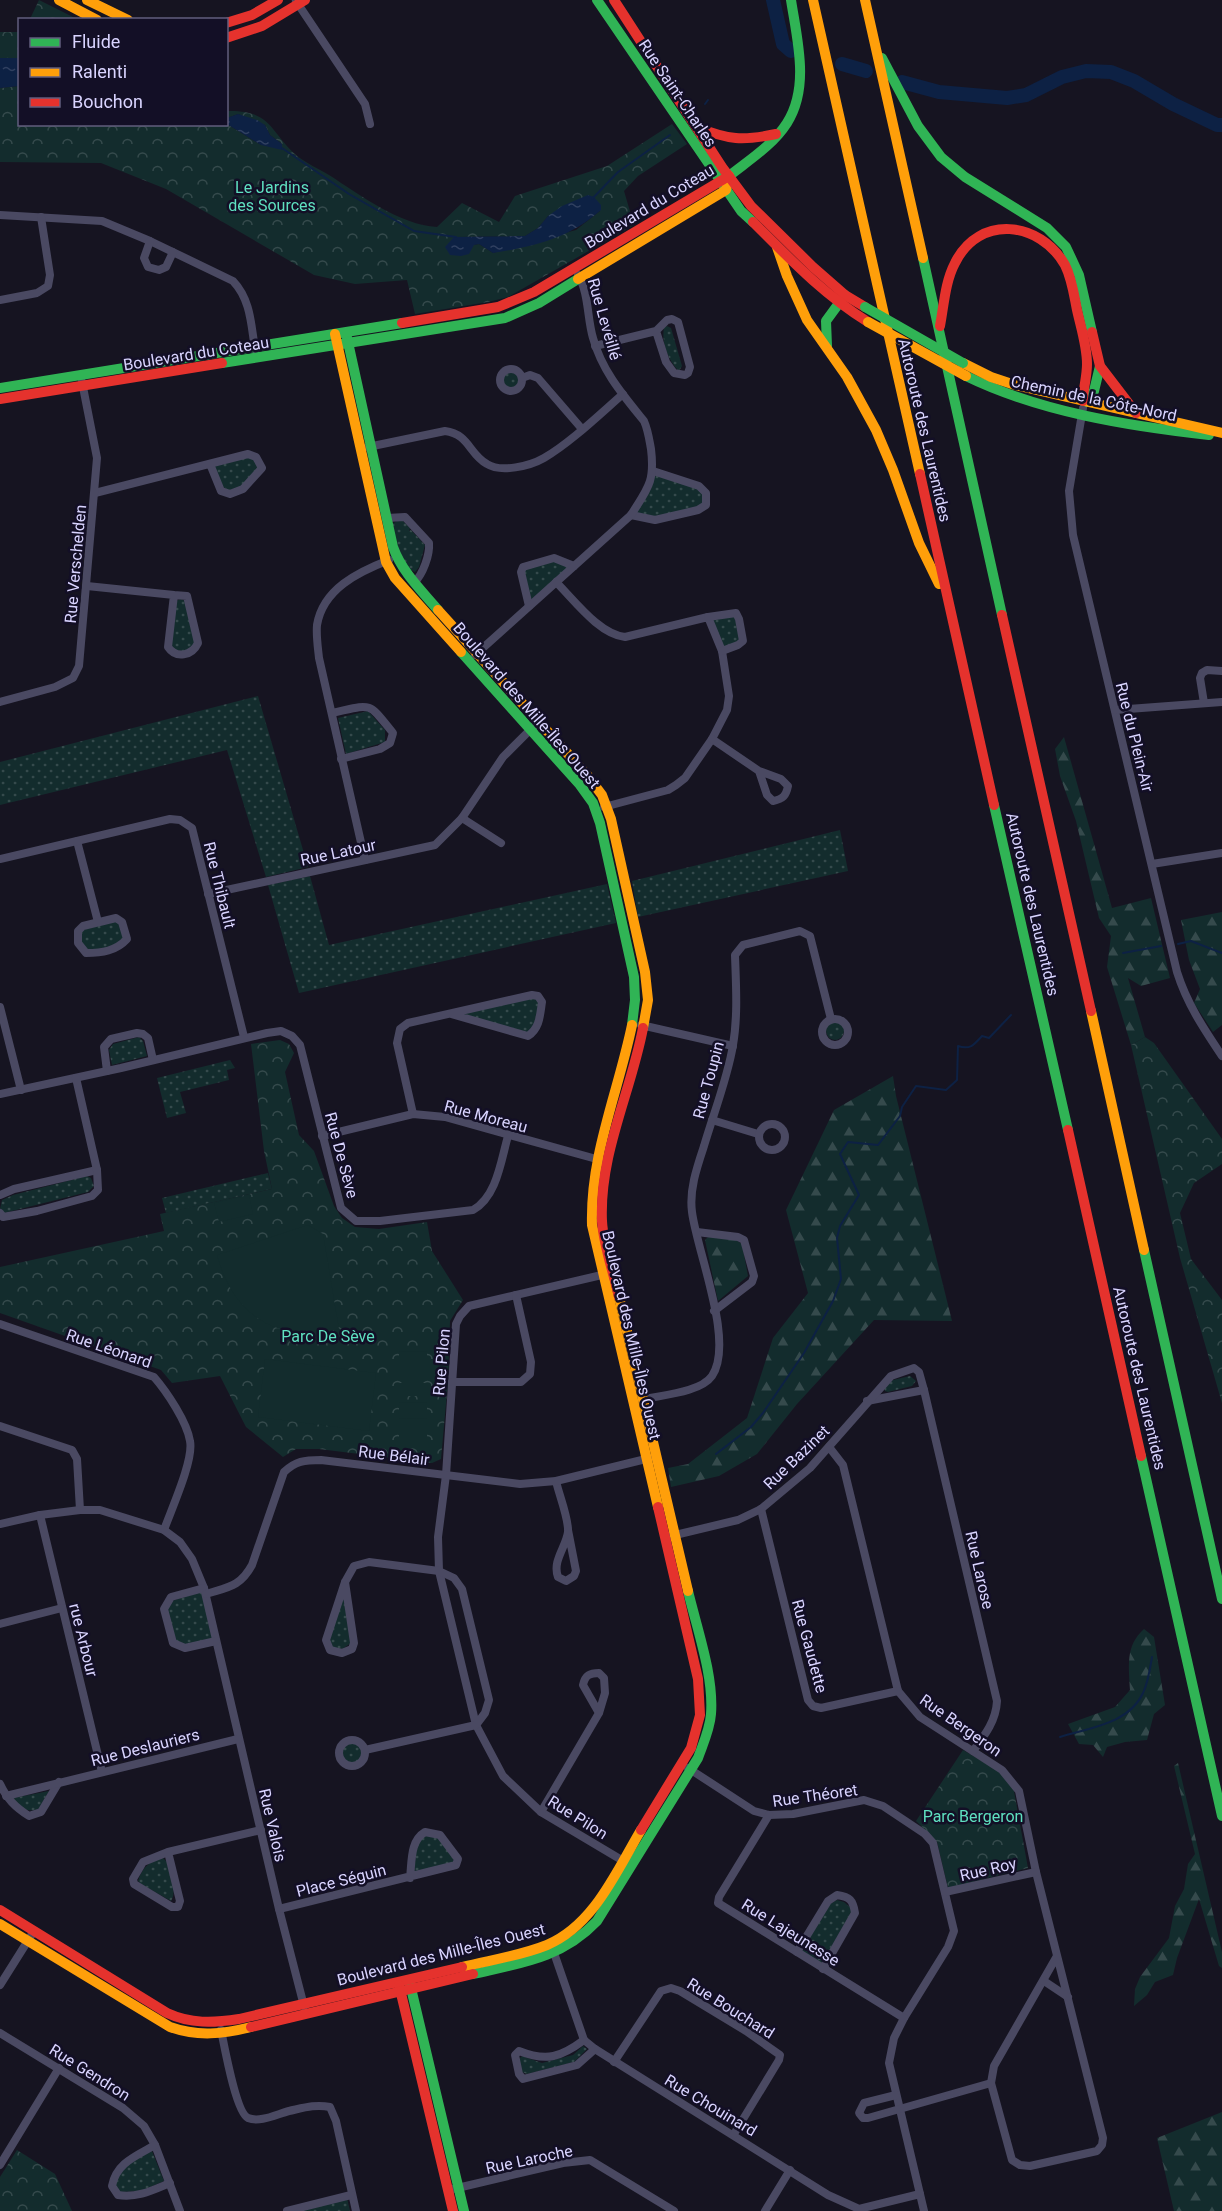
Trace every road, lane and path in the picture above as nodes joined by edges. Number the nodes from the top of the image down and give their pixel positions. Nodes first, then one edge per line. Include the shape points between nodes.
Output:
1 (59, 0) edge
2 (87, 0) edge
3 (278, 0) edge
4 (597, 0) edge
5 (614, 0) edge
6 (791, 0) edge
7 (813, 0) edge
8 (865, 0) edge
9 (299, 1) edge
10 (94, 18) edge
11 (124, 18) edge
12 (228, 22) edge
13 (228, 37) edge
14 (875, 45) junction
15 (370, 124) dead end
16 (697, 127) junction
17 (776, 134) junction
18 (725, 182) junction
19 (0, 215) edge
20 (41, 217) junction
21 (150, 241) junction
22 (777, 248) junction
23 (173, 252) junction
24 (578, 274) junction
25 (841, 299) junction
26 (0, 300) edge
27 (656, 331) junction
28 (939, 332) junction
29 (341, 333) junction
30 (343, 345) junction
31 (595, 346) junction
32 (827, 346) junction
33 (255, 347) junction
34 (257, 358) junction
35 (1100, 366) junction
36 (522, 378) dead end
37 (82, 380) junction
38 (0, 388) edge
39 (623, 394) junction
40 (0, 399) edge
41 (1086, 402) junction
42 (1083, 413) junction
43 (1136, 413) junction
44 (582, 429) junction
45 (1222, 435) edge
46 (365, 448) junction
47 (210, 464) junction
48 (654, 471) junction
49 (95, 493) junction
50 (631, 515) junction
51 (387, 518) junction
52 (391, 560) junction
53 (574, 566) junction
54 (556, 582) junction
55 (414, 583) junction
56 (87, 586) junction
57 (174, 595) junction
58 (949, 603) junction
59 (529, 606) junction
60 (708, 617) junction
61 (722, 651) junction
62 (473, 657) junction
63 (1222, 671) edge
64 (0, 702) edge
65 (1222, 702) edge
66 (1204, 703) junction
67 (1115, 710) junction
68 (332, 713) junction
69 (535, 726) junction
70 (712, 740) junction
71 (341, 759) junction
72 (759, 771) dead end
73 (607, 806) junction
74 (596, 810) junction
75 (462, 818) junction
76 (78, 841) junction
77 (501, 843) dead end
78 (1222, 853) edge
79 (0, 859) edge
80 (365, 860) junction
81 (1152, 864) junction
82 (208, 894) junction
83 (98, 921) junction
84 (0, 1007) edge
85 (451, 1014) junction
86 (831, 1019) dead end
87 (639, 1024) junction
88 (244, 1037) junction
89 (733, 1046) junction
90 (1222, 1056) edge
91 (153, 1060) junction
92 (108, 1071) junction
93 (76, 1078) junction
94 (21, 1090) junction
95 (0, 1094) edge
96 (413, 1114) junction
97 (712, 1120) junction
98 (758, 1134) dead end
99 (322, 1136) junction
100 (508, 1136) junction
101 (602, 1160) junction
102 (97, 1170) junction
103 (0, 1195) edge
104 (0, 1214) edge
105 (697, 1232) junction
106 (607, 1273) junction
107 (516, 1295) junction
108 (714, 1311) junction
109 (0, 1324) edge
110 (452, 1382) junction
111 (924, 1390) junction
112 (637, 1400) junction
113 (867, 1401) junction
114 (0, 1426) edge
115 (829, 1447) junction
116 (651, 1457) junction
117 (446, 1475) junction
118 (556, 1481) junction
119 (761, 1509) junction
120 (80, 1510) junction
121 (40, 1515) junction
122 (0, 1524) edge
123 (164, 1530) junction
124 (568, 1530) junction
125 (670, 1536) junction
126 (439, 1571) junction
127 (345, 1582) junction
128 (205, 1591) junction
129 (1222, 1599) edge
130 (62, 1608) junction
131 (0, 1624) edge
132 (216, 1641) junction
133 (898, 1691) junction
134 (599, 1713) junction
135 (476, 1725) junction
136 (238, 1739) junction
137 (365, 1750) dead end
138 (973, 1751) junction
139 (686, 1767) junction
140 (102, 1772) junction
141 (59, 1782) junction
142 (0, 1784) edge
143 (6, 1796) junction
144 (541, 1812) junction
145 (768, 1815) junction
146 (1222, 1816) edge
147 (261, 1830) junction
148 (168, 1852) junction
149 (627, 1864) junction
150 (1036, 1872) junction
151 (410, 1878) junction
152 (945, 1892) junction
153 (0, 1910) edge
154 (279, 1910) junction
155 (0, 1924) edge
156 (31, 1936) junction
157 (552, 1949) junction
158 (796, 1952) junction
159 (1057, 1956) junction
160 (823, 1969) junction
161 (1044, 1981) junction
162 (0, 1985) edge
163 (405, 1985) junction
164 (1068, 1997) junction
165 (304, 2009) junction
166 (904, 2018) junction
167 (220, 2022) junction
168 (0, 2032) edge
169 (222, 2034) junction
170 (584, 2040) junction
171 (595, 2049) junction
172 (614, 2062) junction
173 (59, 2068) junction
174 (991, 2083) junction
175 (897, 2095) junction
176 (900, 2109) junction
177 (734, 2134) junction
178 (155, 2145) junction
179 (0, 2165) edge
180 (790, 2170) junction
181 (170, 2183) junction
182 (454, 2189) junction
183 (351, 2194) junction
184 (920, 2194) junction
185 (180, 2211) edge
186 (287, 2211) edge
187 (356, 2211) edge
188 (453, 2211) edge
189 (464, 2211) edge
190 (674, 2211) edge
191 (765, 2211) edge
192 (924, 2211) edge

1 - 10 main road
2 - 11 main road
3 - 12 main road via 252,15
4 - 18 main road, Rue Saint-Charles
5 - 16 main road, Rue Saint-Charles
6 - 17 main road, Boulevard du Coteau via 799,58 797,90 791,115
7 - 58 main road, Autoroute des Laurentides
8 - 14 main road, Autoroute des Laurentides
9 - 13 main road via 262,26
9 - 15 street via 364,104
14 - 28 main road, Autoroute des Laurentides
14 - 35 main road via 918,126 938,153 965,177 1047,228 1068,250 1078,271
16 - 17 main road via 735,141
16 - 18 main road, Rue Saint-Charles
17 - 18 main road, Boulevard du Coteau
18 - 22 main road, Rue Saint-Charles via 746,217
18 - 24 main road, Boulevard du Coteau
18 - 25 main road, Rue Saint-Charles
19 - 20 street
20 - 21 street via 102,222
20 - 26 street via 50,275 48,286 38,293
21 - 23 street
21 - 23 street via 144,258 148,267 166,267
22 - 25 main road, Rue Saint-Charles
22 - 32 main road via 804,313
23 - 33 street via 233,281 240,289 248,306
24 - 29 main road, Boulevard du Coteau via 498,307
24 - 30 main road, Boulevard du Coteau via 533,306 499,320
24 - 31 street, Rue Levéillé
25 - 32 main road via 826,321
25 - 41 main road, Chemin de la Côte-Nord, bridge via 865,307 963,363 1015,386
25 - 42 main road, Chemin de la Côte-Nord, bridge via 868,322 966,376 1012,397
27 - 27 street via 666,362 674,373 688,373 690,367 678,322 667,320
27 - 31 street
28 - 41 main road via 952,270 965,247 1000,228 1031,232 1055,251 1066,267 1087,358
28 - 129 main road, Autoroute des Laurentides
29 - 30 main road, Boulevard des Mille-Îles Ouest
29 - 33 main road, Boulevard du Coteau
30 - 34 main road, Boulevard du Coteau
30 - 46 main road, Boulevard des Mille-Îles Ouest
31 - 39 street, Rue Levéillé via 600,362
32 - 58 main road via 876,430 919,543
33 - 34 street
33 - 37 main road, Boulevard du Coteau
34 - 37 main road, Boulevard du Coteau
35 - 41 main road via 1094,391
35 - 43 main road
36 - 44 street via 538,378
37 - 38 main road, Boulevard du Coteau
37 - 40 main road, Boulevard du Coteau
37 - 49 street, Rue Verschelden via 97,458
39 - 44 street
39 - 48 street, Rue Levéillé via 649,432
41 - 42 street, Rue du Plein-Air
41 - 43 main road, Chemin de la Côte-Nord
42 - 45 main road, Chemin de la Côte-Nord via 1152,428
42 - 67 street, Rue du Plein-Air via 1070,484 1070,516
43 - 45 main road, Chemin de la Côte-Nord
44 - 46 street via 544,458 506,468 484,463 455,432
46 - 51 main road, Boulevard des Mille-Îles Ouest
46 - 52 main road, Boulevard des Mille-Îles Ouest
47 - 47 street via 221,491 230,494 243,489 262,468 256,457 248,454
47 - 49 street
48 - 50 street
48 - 50 street via 699,486 706,494 706,505 655,520
49 - 56 street, Rue Verschelden
50 - 53 street
51 - 52 main road, Boulevard des Mille-Îles Ouest
51 - 55 street via 405,517 429,543 421,573
52 - 55 main road, Boulevard des Mille-Îles Ouest
52 - 62 main road, Boulevard des Mille-Îles Ouest via 395,578
52 - 68 street via 345,583 323,605 317,627 319,658
53 - 54 street
53 - 59 street via 554,558 523,567
54 - 59 street
54 - 60 street via 614,636 625,637
55 - 62 main road, Boulevard des Mille-Îles Ouest
56 - 57 street
56 - 64 street, Rue Verschelden via 79,666 73,678
57 - 57 street via 168,647 178,655 186,655 198,643 187,596
58 - 146 main road, Autoroute des Laurentides
59 - 62 street
60 - 61 street
60 - 61 street via 736,613 739,618 743,640
61 - 70 street via 729,696 727,710
62 - 69 main road, Boulevard des Mille-Îles Ouest
63 - 66 street via 1203,672 1200,678
65 - 66 street
66 - 67 street
67 - 81 street, Rue du Plein-Air
68 - 71 street
68 - 71 street via 365,706 373,709 393,733 390,743 380,749
69 - 73 main road, Boulevard des Mille-Îles Ouest via 587,775
69 - 74 main road, Boulevard des Mille-Îles Ouest
69 - 75 street, Rue Latour via 503,757
70 - 72 street
70 - 73 street via 676,785
71 - 80 street
73 - 74 street
73 - 87 main road, Boulevard des Mille-Îles Ouest via 646,981 647,1007
74 - 87 main road, Boulevard des Mille-Îles Ouest via 634,977
75 - 77 street
75 - 80 street, Rue Latour via 435,845
76 - 79 street, Rue Thibault
76 - 82 street, Rue Thibault via 144,824 180,820 192,828
76 - 83 street
78 - 81 street
80 - 82 street, Rue Latour
81 - 90 street, Rue du Plein-Air via 1184,994
82 - 88 street, Rue Thibault
83 - 83 street via 82,926 78,943 86,952 119,948 127,939 122,922 116,918
84 - 94 street
85 - 85 street via 528,1036 535,1032 542,1002 532,995
85 - 96 street via 408,1023 400,1029 397,1043
86 - 89 street, Rue Toupin via 810,936 800,931 743,945 735,955
87 - 89 street
87 - 101 main road, Boulevard des Mille-Îles Ouest
88 - 91 street, Rue De Sève
88 - 99 street, Rue De Sève via 281,1031 300,1045
89 - 97 street, Rue Toupin
91 - 92 street, Rue De Sève
91 - 92 street via 148,1038 143,1034 111,1039 104,1047
92 - 93 street, Rue De Sève
93 - 94 street, Rue De Sève
93 - 102 street
94 - 95 street, Rue De Sève
96 - 99 street, Rue Moreau
96 - 100 street, Rue Moreau via 445,1117
97 - 98 street
97 - 105 street, Rue Toupin via 693,1180 691,1211
99 - 100 street, Rue De Sève via 342,1208 356,1221 368,1221 472,1210 483,1205 494,1184
100 - 101 street, Rue Moreau
101 - 106 main road, Boulevard des Mille-Îles Ouest
102 - 103 street
102 - 104 street via 98,1190 92,1196 37,1211 3,1217
105 - 108 street, Rue Toupin
105 - 108 street via 744,1240 754,1276 752,1282
106 - 107 street, Rue Pilon
106 - 112 main road, Boulevard des Mille-Îles Ouest
107 - 110 street, Rue Pilon via 469,1306 460,1316 456,1324
107 - 110 street via 531,1362 530,1374 521,1382
108 - 112 street, Rue Toupin via 720,1333 712,1376 692,1389
109 - 123 street, Rue Léonard via 154,1377 163,1387 190,1442 189,1459
110 - 117 street, Rue Pilon
111 - 113 street
111 - 113 street, Rue Bazinet via 914,1368 891,1376
111 - 138 street, Rue Larose via 997,1701 988,1731
112 - 116 main road, Boulevard des Mille-Îles Ouest
113 - 115 street, Rue Bazinet
114 - 120 street via 72,1450 78,1459
115 - 119 street, Rue Bazinet
115 - 133 street, Rue Bergeron via 843,1465
116 - 118 street, Rue Bélair
116 - 125 main road, Boulevard des Mille-Îles Ouest
117 - 118 street, Rue Bélair via 520,1484
117 - 126 street, Rue Pilon via 438,1537
117 - 128 street, Rue Bélair via 321,1460 295,1463 284,1473 246,1576 236,1585
118 - 124 street
119 - 125 street, Rue Bazinet via 738,1520
119 - 133 street, Rue Gaudette via 808,1700 821,1708
120 - 121 street, Rue Valois
120 - 123 street, Rue Valois via 100,1510
121 - 122 street, Rue Valois
121 - 130 street, rue Arbour
123 - 128 street, Rue Valois via 180,1542 192,1559
124 - 124 street via 556,1566 558,1577 566,1581 576,1571
125 - 139 main road, Boulevard des Mille-Îles Ouest via 707,1670 711,1701 707,1734
126 - 127 street via 369,1562 354,1566
126 - 135 street, Rue Pilon
126 - 135 street via 454,1578 462,1589 489,1700
127 - 127 street via 326,1640 330,1650 342,1653 352,1649 354,1643
128 - 132 street, Rue Valois
128 - 132 street via 171,1598 164,1609 173,1643 185,1648
130 - 131 street
130 - 140 street, rue Arbour
132 - 136 street, Rue Valois
133 - 138 street, Rue Bergeron via 920,1717
134 - 134 street via 605,1694 604,1678 599,1673 590,1673 583,1685
134 - 144 street
135 - 137 street
135 - 144 street, Rue Pilon via 504,1776
136 - 140 street, Rue Deslauriers
136 - 147 street, Rue Valois
138 - 150 street, Rue Bergeron via 1002,1770 1019,1791
139 - 145 street, Rue Théoret via 754,1811
139 - 149 main road, Boulevard des Mille-Îles Ouest
140 - 141 street, Rue Deslauriers
141 - 143 street, Rue Deslauriers
141 - 143 street via 41,1812 35,1815 16,1808
142 - 143 street
144 - 149 street, Rue Pilon
145 - 152 street, Rue Théoret via 793,1815 864,1800 883,1806 933,1843
145 - 158 street, Rue Lajeunesse via 718,1903
147 - 148 street
147 - 154 street, Rue Valois
148 - 148 street via 143,1862 133,1879 134,1884 178,1907 180,1901
149 - 157 main road, Boulevard des Mille-Îles Ouest via 597,1921 574,1941
150 - 152 street, Rue Roy
150 - 159 street, Rue Bergeron
151 - 151 street, Place Séguin via 456,1865 458,1859 440,1836 425,1832 414,1844
151 - 154 street, Place Séguin
152 - 166 street, Rue Théoret via 954,1931
153 - 156 main road
154 - 165 street, Rue Valois
155 - 156 main road
156 - 162 street
156 - 167 main road via 173,2016 198,2023
156 - 169 main road via 166,2026 196,2035
157 - 163 main road, Boulevard des Mille-Îles Ouest via 530,1951
157 - 170 street
158 - 160 street, Rue Lajeunesse
158 - 160 street via 828,1901 837,1895 849,1897 855,1913
159 - 161 street
159 - 164 street, Rue Bergeron
160 - 166 street, Rue Lajeunesse
161 - 164 street
161 - 174 street via 994,2066
163 - 165 main road, Boulevard des Mille-Îles Ouest
163 - 182 main road
164 - 174 street, Rue Bergeron via 1103,2138 1097,2151 1030,2166 1012,2160
165 - 167 main road
165 - 169 main road
166 - 175 street, Rue Théoret via 894,2038 889,2063
167 - 169 street
168 - 173 street, Rue Gendron
169 - 183 street via 232,2080 246,2117 258,2119 317,2104 330,2107
170 - 171 street, Rue Chouinard
170 - 171 street via 567,2052 547,2058 519,2051 515,2055 519,2074 523,2079 577,2066
171 - 172 street, Rue Chouinard
172 - 177 street, Rue Chouinard
172 - 177 street, Rue Bouchard via 661,1991 671,1988 689,1996 780,2055
173 - 178 street, Rue Gendron via 123,2108 144,2126
173 - 179 street
174 - 176 street
175 - 176 street, Rue Théoret
175 - 176 street via 864,2103 859,2114 868,2118
176 - 184 street, Rue Théoret
177 - 180 street, Rue Chouinard
178 - 181 street, Rue Gendron
178 - 181 street via 122,2164 112,2186 118,2195 130,2197
180 - 184 street, Rue Chouinard via 859,2209
180 - 191 street
181 - 185 street, Rue Gendron
182 - 188 main road
182 - 189 main road
182 - 190 street, Rue Laroche via 590,2160
183 - 186 street
183 - 187 street
184 - 192 street, Rue Théoret

